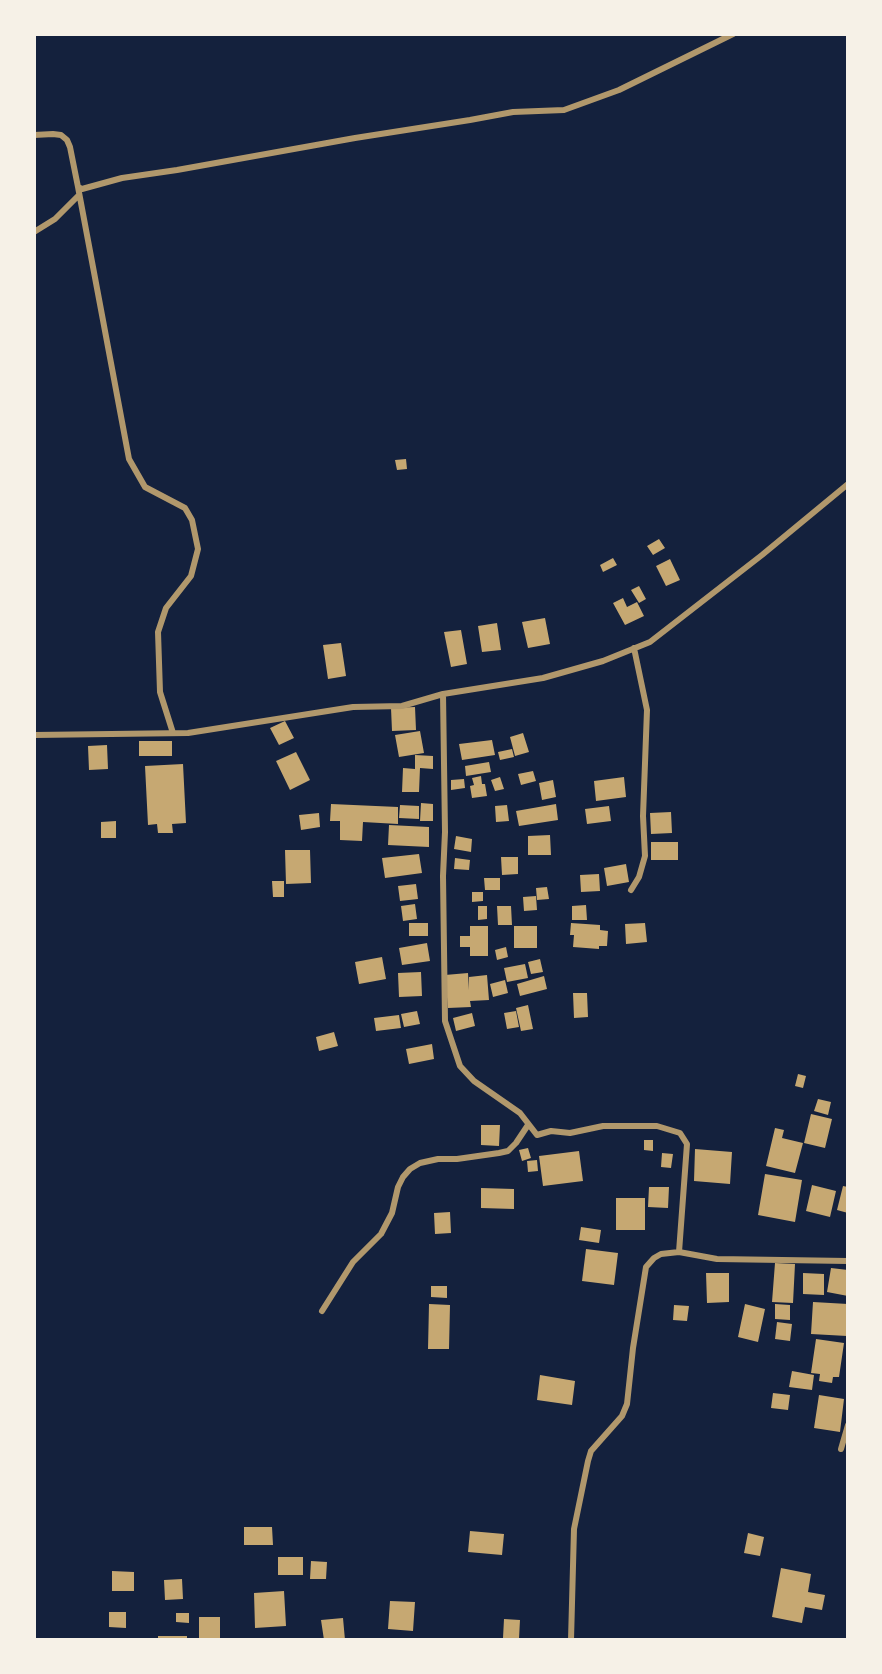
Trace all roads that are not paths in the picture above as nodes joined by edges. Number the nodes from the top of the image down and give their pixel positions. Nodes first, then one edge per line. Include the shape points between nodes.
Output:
1 (733, 34) edge
2 (34, 135) edge
3 (78, 187) junction
4 (79, 195) junction
5 (34, 232) edge
6 (848, 484) edge
7 (634, 648) junction
8 (443, 694) junction
9 (173, 733) junction
10 (34, 735) edge
11 (631, 890) dead end
12 (528, 1125) junction
13 (679, 1252) junction
14 (848, 1261) edge
15 (322, 1311) dead end
16 (848, 1425) edge
17 (841, 1449) dead end
18 (571, 1640) edge

1 - 3 street via 619,90 564,110 513,112
2 - 3 street via 61,135 67,140
3 - 4 street
4 - 5 street via 55,219
4 - 9 street via 129,459 145,487 185,508 192,520 198,549 191,576 166,608 158,632 160,692
6 - 7 street via 699,605 650,642
7 - 8 street via 543,678
7 - 11 street via 647,710 645,856
8 - 9 street via 402,706 353,707
8 - 12 street via 445,1020 460,1066 474,1081 520,1113
9 - 10 street
12 - 13 street via 537,1136 603,1126 657,1126 680,1133 687,1144
12 - 15 street via 508,1151 438,1159 410,1169 398,1187 392,1214 381,1234 353,1262
13 - 14 street via 717,1259
13 - 18 street via 661,1254 646,1267 627,1404 622,1416 591,1451 588,1461 574,1529
16 - 17 street

